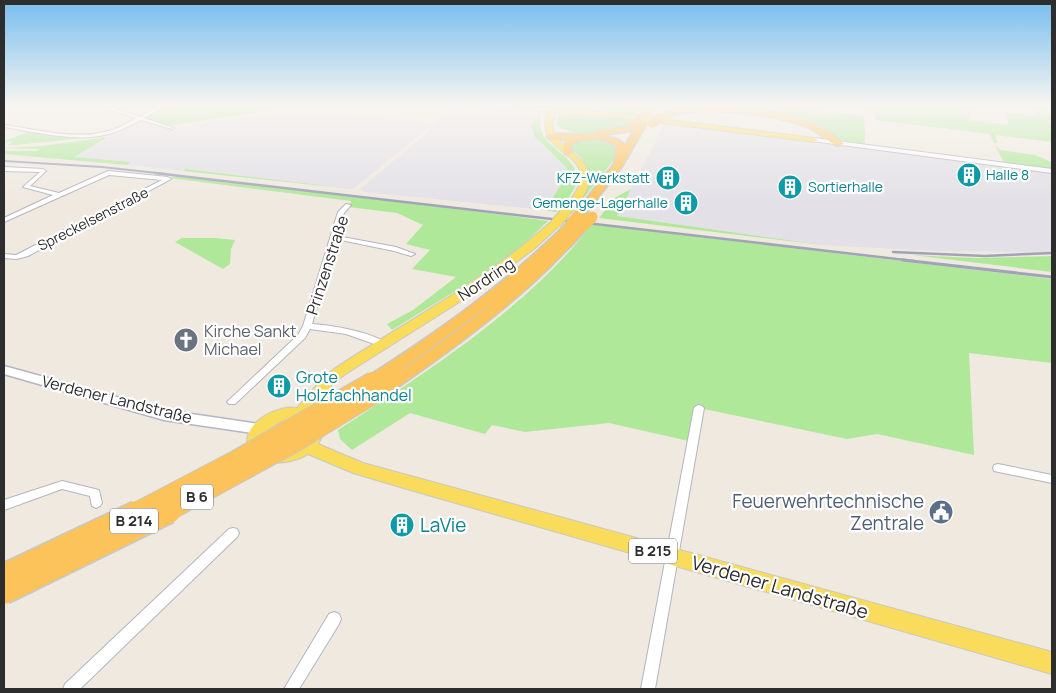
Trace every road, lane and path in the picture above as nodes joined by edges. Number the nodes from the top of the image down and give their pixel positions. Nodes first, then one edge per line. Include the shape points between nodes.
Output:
1 (551, 137) edge
2 (578, 137) edge
3 (601, 137) edge
4 (636, 137) edge
5 (640, 137) edge
6 (793, 137) edge
7 (815, 137) edge
8 (829, 137) edge
9 (814, 140) junction
10 (840, 144) junction
11 (568, 152) junction
12 (618, 165) junction
13 (4, 170) edge
14 (1052, 171) edge
15 (622, 177) dead end
16 (168, 179) joint
17 (59, 194) junction
18 (605, 200) dead end
19 (348, 205) dead end
20 (578, 219) junction
21 (4, 220) edge
22 (556, 223) joint
23 (334, 237) junction
24 (412, 254) dead end
25 (4, 256) edge
26 (17, 257) joint
27 (307, 326) junction
28 (383, 344) junction
29 (4, 370) edge
30 (378, 385) junction
31 (232, 402) dead end
32 (699, 408) dead end
33 (302, 413) junction
34 (260, 429) junction
35 (308, 446) junction
36 (262, 454) junction
37 (998, 468) dead end
38 (1052, 479) edge
39 (96, 504) dead end
40 (4, 505) edge
41 (233, 533) dead end
42 (673, 557) junction
43 (4, 575) edge
44 (4, 584) edge
45 (4, 594) edge
46 (334, 619) dead end
47 (1052, 664) edge
48 (70, 689) edge
49 (291, 689) edge
50 (648, 689) edge

1 - 11 main road, Nordring
2 - 11 highway via 570,141
3 - 12 highway via 620,143 623,149
4 - 12 highway, B 6
5 - 15 highway, B 6
6 - 9 main road
7 - 9 highway
8 - 10 highway
9 - 10 street
10 - 14 street
11 - 20 main road, Nordring via 581,164 585,174
12 - 20 highway, B 6
13 - 17 street via 41,170 42,174 26,187
16 - 17 street via 108,173
16 - 26 street, Spreckelsenstraße
17 - 21 street
18 - 20 highway, B 6
19 - 23 street, Prinzenstraße via 341,212
20 - 22 main road, Nordring, bridge
20 - 30 highway, B 6 via 546,265 504,302 441,351
22 - 28 main road, Nordring via 501,271
23 - 24 street
23 - 27 street, Prinzenstraße
25 - 26 street
27 - 28 street, Prinzenstraße
27 - 31 street, Prinzenstraße via 302,336
28 - 33 main road, Nordring via 338,372
29 - 34 main road, Verdener Landstraße via 164,414
30 - 43 highway, B 6, bridge via 203,478
30 - 45 highway, B 6, bridge via 291,446
32 - 42 street
33 - 34 main road via 284,414 266,422
33 - 35 main road via 316,420 319,426 319,432
34 - 36 main road via 255,441
35 - 36 main road via 288,456
35 - 42 main road, Verdener Landstraße / B 215 via 360,468
36 - 44 main road, B 214 via 102,538
37 - 38 street
39 - 40 street via 95,493 62,485
41 - 48 street
42 - 47 main road, Verdener Landstraße / B 215
42 - 50 street
46 - 49 street

